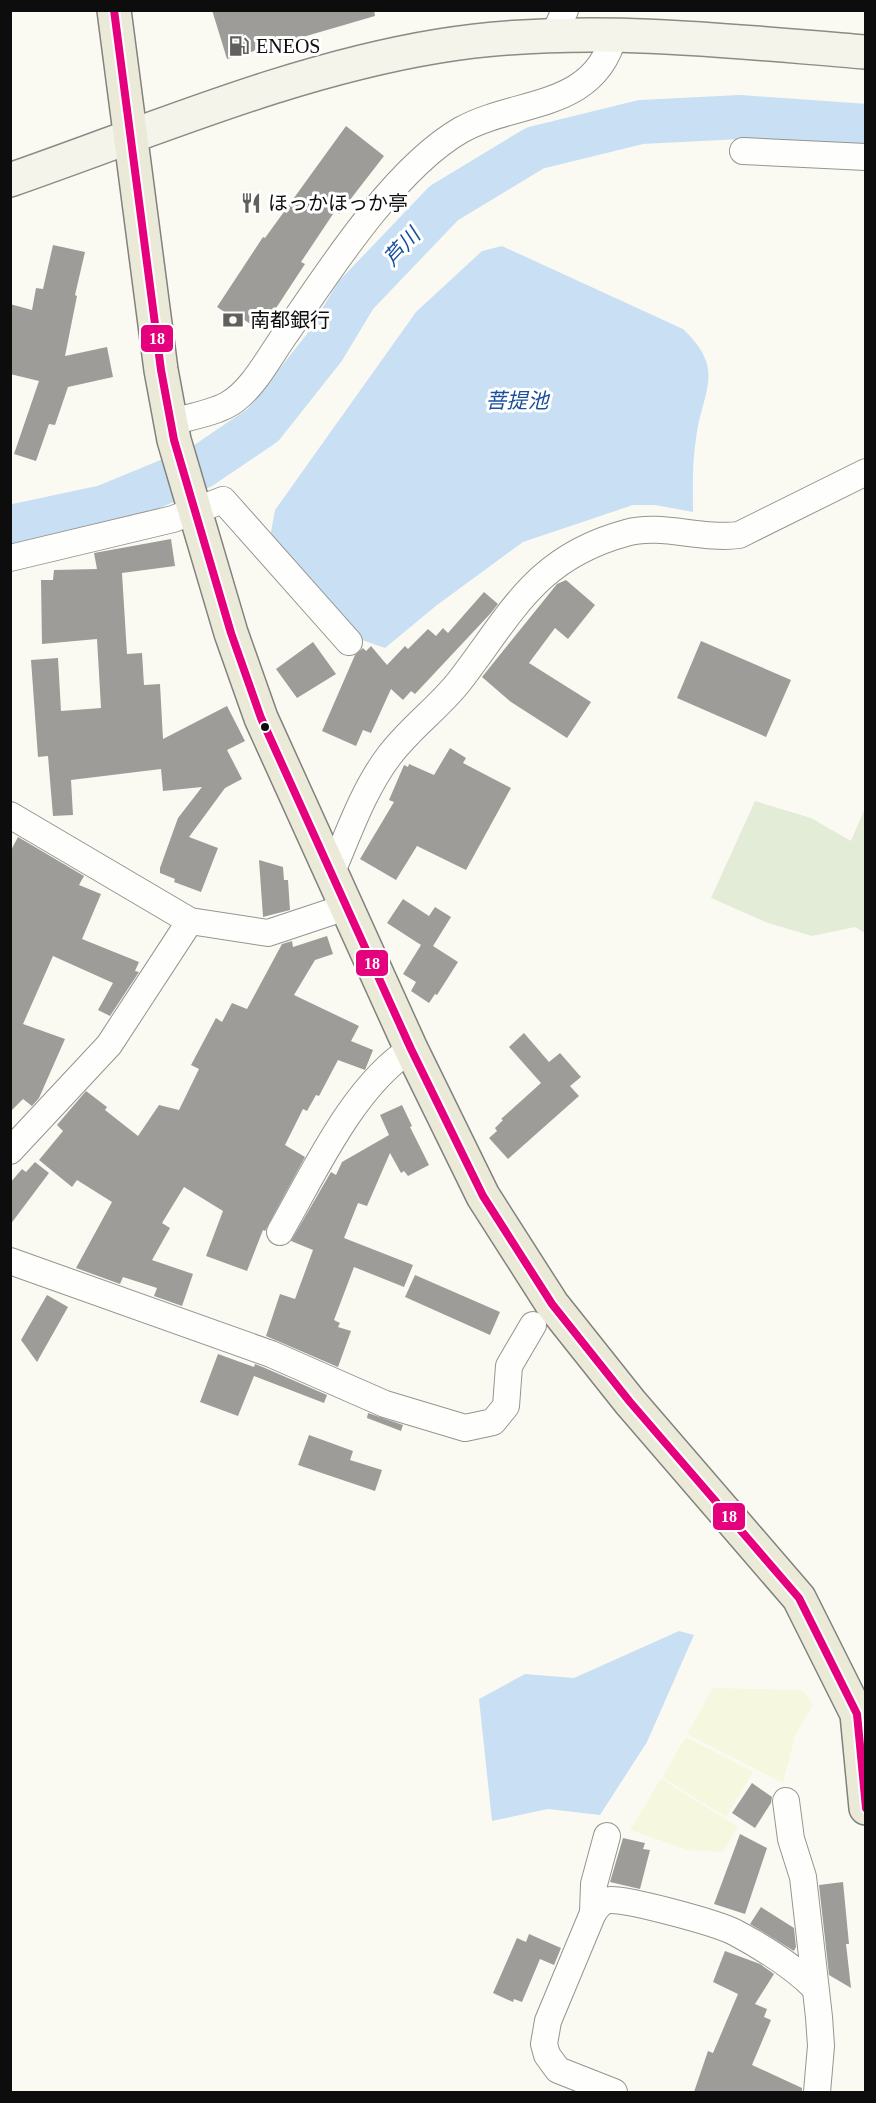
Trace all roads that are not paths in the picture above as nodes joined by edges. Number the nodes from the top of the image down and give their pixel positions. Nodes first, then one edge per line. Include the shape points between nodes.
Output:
1 (114, 10) edge
2 (560, 23) edge
3 (614, 35) junction
4 (866, 52) edge
5 (130, 138) junction
6 (743, 151) dead end
7 (866, 157) edge
8 (10, 180) edge
9 (172, 431) junction
10 (866, 472) edge
11 (192, 505) junction
12 (10, 558) edge
13 (349, 642) dead end
14 (10, 815) edge
15 (331, 874) junction
16 (346, 907) junction
17 (190, 921) junction
18 (411, 1049) junction
19 (10, 1151) edge
20 (280, 1232) dead end
21 (10, 1261) edge
22 (533, 1325) dead end
23 (786, 1801) dead end
24 (866, 1808) edge
25 (607, 1836) dead end
26 (593, 1913) junction
27 (816, 1988) junction
28 (603, 2090) edge
29 (817, 2092) edge

1 - 5 main road
2 - 3 street
2 - 5 street via 387,56 302,77
3 - 4 street
3 - 9 street via 609,56 597,72 577,87 459,131 410,171 359,232 252,381 229,404
5 - 8 street
5 - 9 main road
6 - 7 street
9 - 11 main road
10 - 15 street via 739,535 720,538 626,532 553,567 519,598 449,694 387,757
11 - 12 street via 173,519
11 - 13 street via 224,500
11 - 15 main road via 261,718
14 - 17 street
15 - 16 main road
16 - 17 street via 268,933
16 - 18 main road
17 - 19 street via 109,1045
18 - 20 street via 398,1057 363,1096 330,1144
18 - 24 main road via 483,1196 552,1304 630,1402 799,1598 857,1714
21 - 22 street via 271,1354 385,1404 465,1428 493,1422 506,1406 509,1366
23 - 27 street via 791,1839 803,1877
25 - 26 street via 594,1884
26 - 27 street via 600,1903 628,1902 725,1928 794,1969
26 - 28 street via 548,2021 544,2044 558,2070
27 - 29 street via 820,2046

